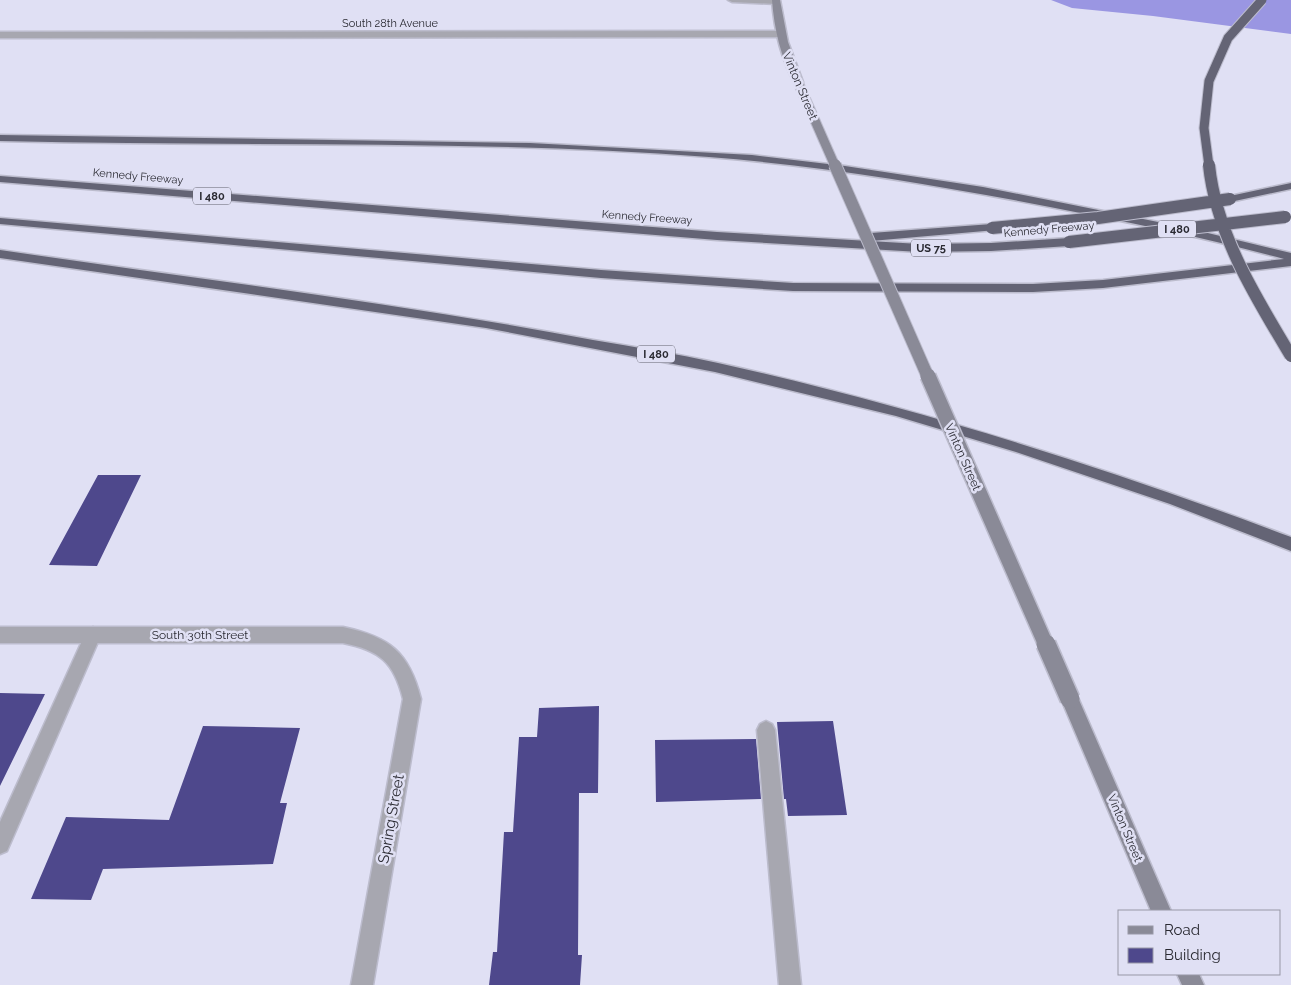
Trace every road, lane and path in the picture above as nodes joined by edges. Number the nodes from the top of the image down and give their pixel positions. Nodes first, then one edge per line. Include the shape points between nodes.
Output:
1 (732, 0) edge
2 (1262, 0) edge
3 (776, 1) edge
4 (780, 34) junction
5 (0, 35) edge
6 (0, 138) edge
7 (0, 179) edge
8 (1291, 186) edge
9 (1288, 216) edge
10 (0, 221) edge
11 (792, 241) junction
12 (1069, 242) joint
13 (0, 254) edge
14 (1291, 257) edge
15 (1291, 262) edge
16 (1291, 356) edge
17 (1291, 544) edge
18 (0, 635) edge
19 (93, 635) junction
20 (394, 656) joint
21 (766, 730) dead end
22 (0, 844) edge
23 (1161, 910) edge
24 (362, 985) edge
25 (790, 985) edge

1 - 3 street
2 - 16 highway, bridge via 1244,18 1220,52 1209,86 1204,130 1212,183 1232,249
3 - 4 street, Vinton Street
4 - 5 street, South 28th Avenue
4 - 23 street, Vinton Street, bridge via 798,82
6 - 14 highway via 469,144 710,155 948,184 1217,237
7 - 11 highway, Kennedy Freeway / I 480
8 - 11 highway, bridge via 1230,199 1098,218
9 - 12 highway, Kennedy Freeway / I 480, bridge
10 - 15 highway via 601,274 793,287 1032,288 1192,275
11 - 12 highway, Kennedy Freeway / US 75 via 920,248
13 - 17 highway, I 480 via 486,324 714,367 896,411 1018,447 1176,500
18 - 19 street, South 30th Street
19 - 20 street, South 30th Street via 343,635 363,638
19 - 22 street
20 - 24 street, Spring Street via 408,678 412,699
21 - 25 street

